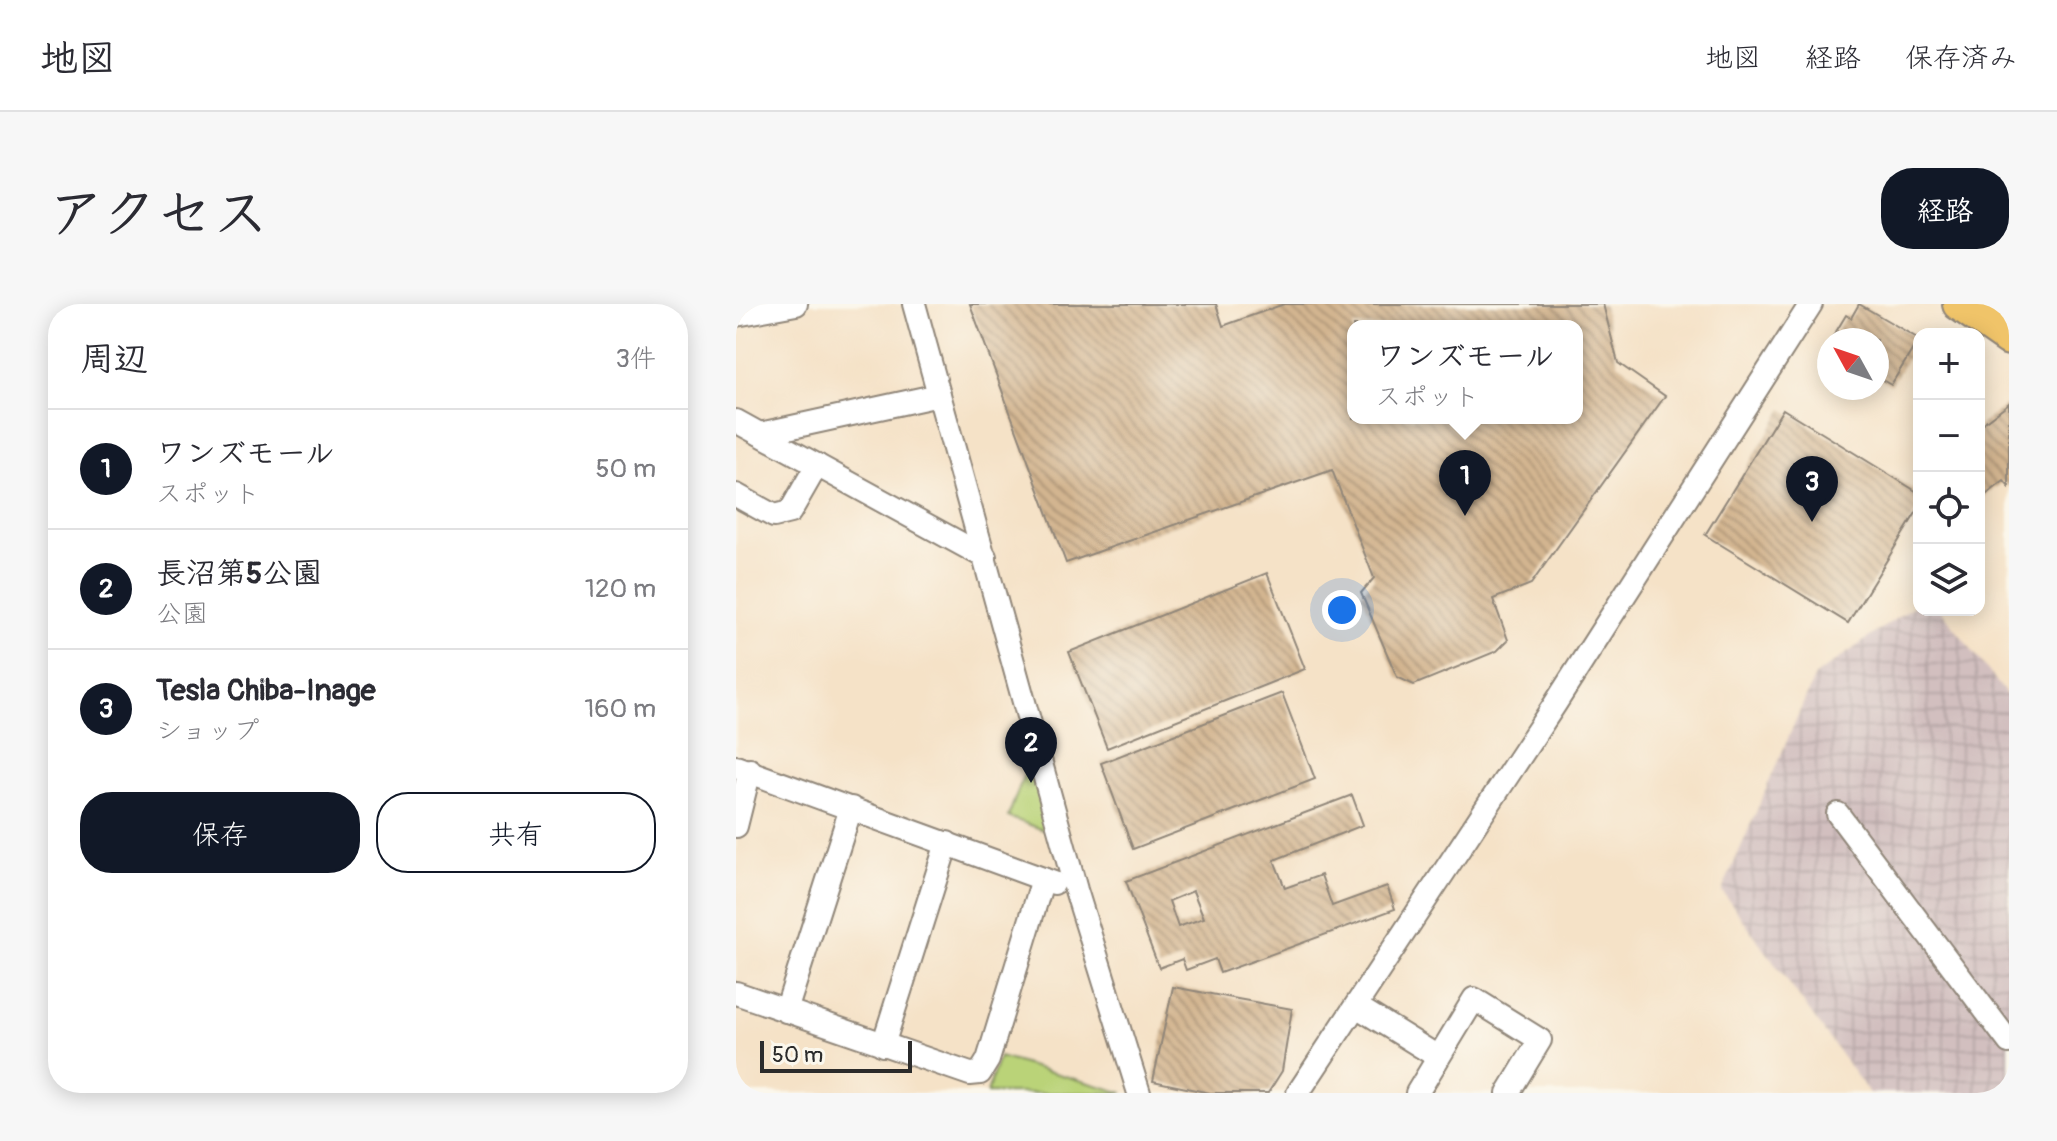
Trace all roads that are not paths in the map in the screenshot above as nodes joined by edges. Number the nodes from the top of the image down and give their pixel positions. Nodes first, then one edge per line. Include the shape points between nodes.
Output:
1 (796, 304) edge
2 (914, 304) edge
3 (1811, 304) edge
4 (1959, 304) edge
5 (736, 315) edge
6 (2009, 339) edge
7 (939, 395) junction
8 (736, 421) edge
9 (760, 434) junction
10 (817, 465) junction
11 (736, 495) edge
12 (985, 557) junction
13 (743, 768) edge
14 (851, 808) junction
15 (1838, 814) dead end
16 (736, 826) edge
17 (947, 843) junction
18 (1043, 879) junction
19 (1076, 890) junction
20 (736, 993) edge
21 (1356, 1006) junction
22 (786, 1011) junction
23 (2009, 1042) edge
24 (883, 1045) junction
25 (1438, 1057) junction
26 (1139, 1093) edge
27 (1298, 1093) edge
28 (1417, 1093) edge
29 (1508, 1093) edge

1 - 5 street
2 - 7 street
3 - 21 street
4 - 6 highway
7 - 9 street
7 - 12 street
8 - 9 street
9 - 10 street
10 - 11 street via 790,512 774,516
10 - 12 street
12 - 19 street
13 - 14 street
13 - 16 street
14 - 17 street
14 - 22 street
15 - 23 street
17 - 18 street
17 - 24 street
18 - 19 street
18 - 24 street via 980,1073
19 - 26 street
20 - 22 street
21 - 25 street
21 - 27 street
22 - 24 street
25 - 28 street
25 - 29 street via 1474,999 1540,1040

